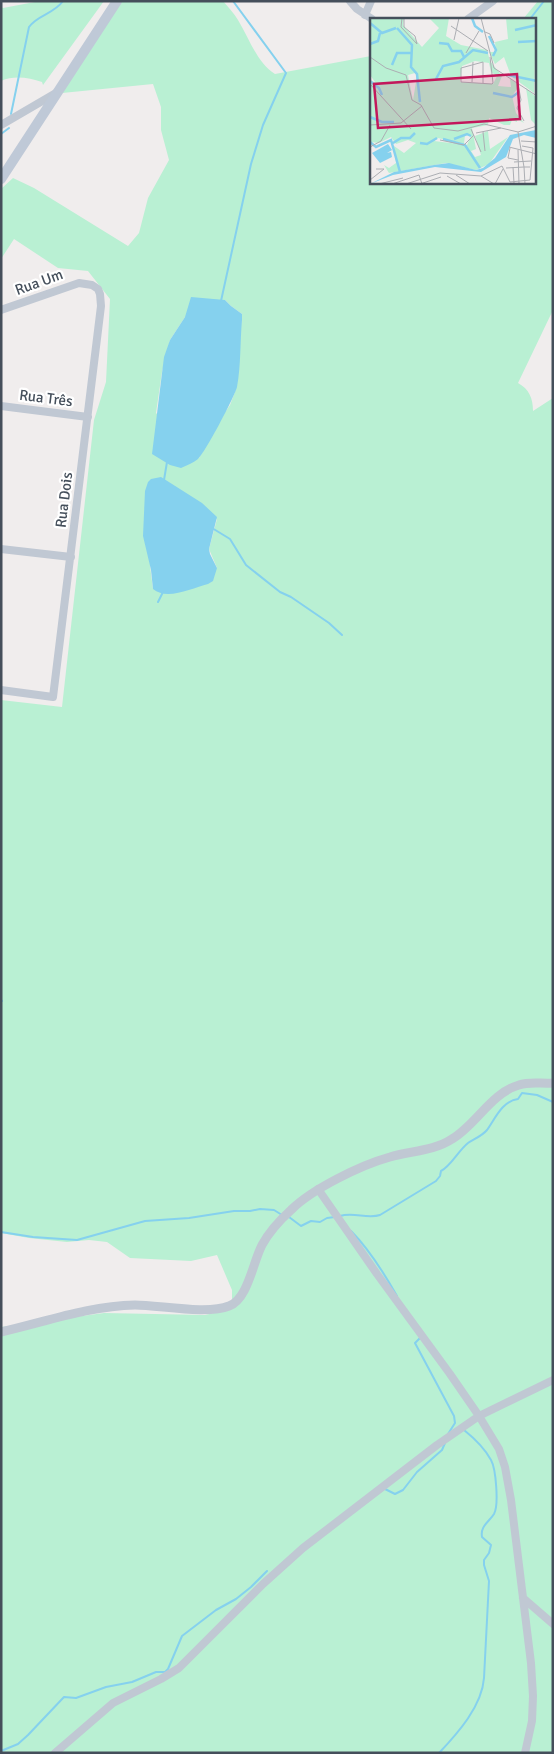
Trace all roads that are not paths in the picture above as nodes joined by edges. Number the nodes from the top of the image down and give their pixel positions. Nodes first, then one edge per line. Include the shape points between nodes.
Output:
1 (117, 1) edge
2 (350, 1) edge
3 (371, 1) edge
4 (493, 1) edge
5 (368, 17) edge
6 (469, 18) edge
7 (58, 92) junction
8 (1, 125) edge
9 (1, 179) edge
10 (101, 306) joint
11 (1, 310) edge
12 (1, 406) edge
13 (88, 417) junction
14 (1, 549) edge
15 (71, 557) junction
16 (1, 690) edge
17 (553, 1083) edge
18 (318, 1189) junction
19 (1, 1332) edge
20 (553, 1380) edge
21 (479, 1416) junction
22 (523, 1598) junction
23 (553, 1624) edge
24 (55, 1753) edge
25 (525, 1753) edge

1 - 7 main road
2 - 5 street
3 - 5 street
4 - 6 street
7 - 8 street
7 - 9 main road
10 - 11 street, Rua Um via 98,289 79,283
10 - 13 street, Rua Dois
12 - 13 street, Rua Três
13 - 15 street, Rua Dois
14 - 15 street
15 - 16 street, Rua Dois via 54,697
17 - 18 street via 518,1085 496,1098 451,1140 390,1157
18 - 19 street via 277,1224 255,1258 244,1291 230,1306 210,1309 135,1305 102,1308
18 - 21 street
20 - 21 street
21 - 22 street via 499,1448 505,1467
21 - 24 street via 303,1548 179,1668 113,1703
22 - 23 street
22 - 25 street via 533,1696

